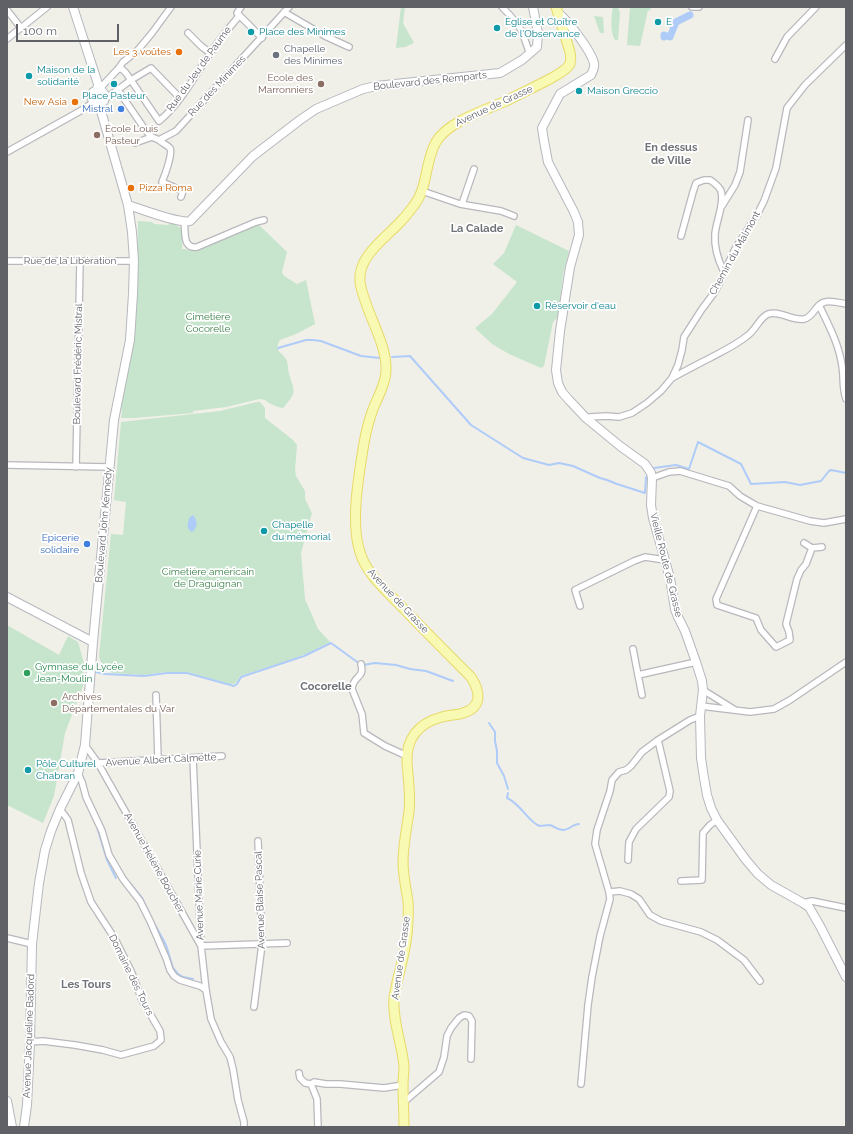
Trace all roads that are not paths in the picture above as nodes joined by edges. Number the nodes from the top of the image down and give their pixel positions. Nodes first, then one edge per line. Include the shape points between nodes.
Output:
1 (47, 7) edge
2 (73, 7) edge
3 (171, 7) edge
4 (241, 7) edge
5 (289, 7) edge
6 (502, 7) edge
7 (533, 7) edge
8 (692, 7) edge
9 (699, 7) edge
10 (816, 7) edge
11 (7, 10) edge
12 (557, 10) edge
13 (284, 12) junction
14 (238, 14) junction
15 (21, 28) junction
16 (188, 33) dead end
17 (262, 38) junction
18 (7, 39) edge
19 (846, 45) edge
20 (349, 47) dead end
21 (210, 53) junction
22 (530, 54) junction
23 (775, 59) dead end
24 (118, 69) junction
25 (131, 80) junction
26 (99, 90) junction
27 (118, 90) junction
28 (180, 98) junction
29 (99, 101) junction
30 (748, 120) dead end
31 (152, 137) junction
32 (159, 140) junction
33 (135, 144) dead end
34 (7, 152) edge
35 (474, 169) dead end
36 (422, 191) junction
37 (181, 197) dead end
38 (462, 204) junction
39 (128, 206) junction
40 (720, 210) junction
41 (514, 216) dead end
42 (264, 220) dead end
43 (181, 222) junction
44 (681, 236) dead end
45 (7, 261) edge
46 (80, 261) junction
47 (134, 261) junction
48 (724, 272) junction
49 (846, 304) edge
50 (819, 305) junction
51 (672, 378) junction
52 (846, 400) edge
53 (586, 418) junction
54 (7, 465) edge
55 (76, 467) junction
56 (109, 467) junction
57 (652, 478) junction
58 (757, 506) junction
59 (846, 519) edge
60 (804, 543) dead end
61 (822, 547) dead end
62 (812, 548) junction
63 (665, 560) junction
64 (7, 597) edge
65 (580, 606) dead end
66 (93, 642) junction
67 (633, 649) dead end
68 (696, 662) junction
69 (846, 662) edge
70 (362, 666) dead end
71 (638, 675) junction
72 (703, 690) junction
73 (156, 695) dead end
74 (642, 695) dead end
75 (701, 706) junction
76 (737, 711) junction
77 (700, 716) junction
78 (658, 740) junction
79 (85, 745) junction
80 (222, 756) dead end
81 (407, 756) junction
82 (193, 758) junction
83 (158, 759) junction
84 (98, 763) junction
85 (77, 776) junction
86 (60, 809) junction
87 (717, 820) junction
88 (258, 841) dead end
89 (628, 860) dead end
90 (681, 881) dead end
91 (610, 892) junction
92 (804, 903) junction
93 (846, 908) edge
94 (7, 938) edge
95 (287, 942) dead end
96 (32, 944) junction
97 (262, 944) junction
98 (201, 946) junction
99 (846, 977) edge
100 (760, 981) dead end
101 (206, 990) junction
102 (254, 1007) dead end
103 (30, 1042) junction
104 (471, 1059) dead end
105 (299, 1073) dead end
106 (311, 1084) junction
107 (581, 1084) dead end
108 (403, 1085) junction
109 (7, 1100) edge
110 (404, 1102) junction
111 (12, 1127) edge
112 (24, 1127) edge
113 (244, 1127) edge
114 (318, 1127) edge
115 (404, 1127) edge

1 - 15 street
2 - 26 street
3 - 24 street via 137,51
4 - 14 street, Rue du Jeu de Paume
5 - 13 street, Rue des Minimes
6 - 22 street via 517,23
7 - 22 street via 538,40 537,47
8 - 9 street
10 - 23 street via 787,37
11 - 15 street
12 - 36 main road, Avenue de Grasse via 570,52 569,64 543,83 459,122 442,133 432,149
12 - 53 street via 587,49 594,63 591,75 560,94 542,128 548,162 574,212 579,235 570,267 556,370 558,383 569,400
13 - 17 street, Rue des Minimes
13 - 20 street
14 - 17 street
14 - 21 street, Rue du Jeu de Paume
15 - 18 street
16 - 21 street
17 - 32 street, Rue des Minimes via 176,131
19 - 48 street, Chemin du Malmont via 787,108 770,187 757,216 735,249
21 - 28 street, Rue du Jeu de Paume
22 - 43 street, Boulevard des Remparts via 500,73 376,86 316,109 253,156 195,217 190,221
24 - 25 street via 124,71
24 - 26 street
25 - 27 street
25 - 28 street via 151,68
25 - 28 street, Rue du Jeu de Paume via 159,121
26 - 29 street via 105,97
26 - 29 street via 92,94
27 - 29 street
27 - 31 street
29 - 34 street
29 - 39 street, Boulevard John Kennedy
30 - 40 street via 740,172
31 - 32 street
31 - 33 street
32 - 37 street via 171,151 170,162 162,182 183,191
35 - 38 street
36 - 38 street
36 - 81 main road, Avenue de Grasse via 417,202 365,259 360,269 363,294 383,350 386,370 364,442 357,496 356,536 367,568 471,677 479,693 478,700 469,711 434,719 417,730 412,736
38 - 41 street
39 - 43 street
39 - 47 street, Boulevard John Kennedy
40 - 44 street via 722,200 717,185 710,180 696,183
40 - 48 street via 715,244
42 - 43 street via 197,248 190,247 186,242
45 - 46 street, Rue de la Libération
46 - 47 street, Rue de la Libération
46 - 55 street, Boulevard Frédéric Mistral
47 - 56 street, Boulevard John Kennedy via 130,340 114,420
48 - 51 street, Chemin du Malmont via 714,293 684,337 678,365
49 - 50 street via 826,301
50 - 51 street via 804,319 768,314 748,336 732,347
50 - 52 street via 838,347 843,366 843,391
51 - 53 street, Chemin du Malmont via 647,403 632,412 619,417
53 - 57 street via 645,464
54 - 55 street
55 - 56 street
56 - 66 street, Boulevard John Kennedy
57 - 58 street via 680,471 729,486
57 - 63 street, Vieille Route de Grasse via 653,518
58 - 59 street via 810,521 824,523
58 - 62 street via 716,604 756,618 761,630 776,648 790,640 786,624 797,579
60 - 62 street
61 - 62 street
63 - 65 street via 645,557 634,560 575,590
63 - 68 street, Vieille Route de Grasse via 678,617
64 - 66 street
66 - 79 street, Boulevard John Kennedy
67 - 71 street
68 - 71 street
68 - 72 street, Vieille Route de Grasse
69 - 76 street via 774,709
70 - 81 street via 362,674 355,680 352,689 362,714 364,733
71 - 74 street
72 - 75 street, Vieille Route de Grasse
72 - 76 street
73 - 83 street
75 - 76 street
75 - 77 street, Vieille Route de Grasse
77 - 78 street
77 - 87 street, Vieille Route de Grasse via 704,778 711,808
78 - 89 street via 670,791 669,797 636,829 629,842
78 - 91 street via 612,780 595,844
79 - 84 street, Avenue Albert Calmette
79 - 85 street, Boulevard John Kennedy
80 - 82 street, Avenue Albert Calmette
81 - 108 main road, Avenue de Grasse via 410,793 403,864 408,917 394,997 404,1066
82 - 83 street, Avenue Albert Calmette
82 - 98 street, Avenue Marie Curie
83 - 84 street, Avenue Albert Calmette
84 - 98 street, Avenue Hélène Boucher
85 - 86 street, Boulevard John Kennedy
85 - 101 street via 82,782 102,831 109,855 140,901 170,970 180,980
86 - 96 street, Boulevard John Kennedy via 44,856
86 - 103 street, Domaine des Tours via 68,820 91,902 115,939 142,1000 160,1032 161,1040 154,1046 122,1055 75,1045
87 - 90 street via 703,833 702,880
87 - 92 street, Vieille Route de Grasse via 758,874 771,886
88 - 97 street, Avenue Blaise Pascal
91 - 100 street via 631,894 639,899 650,915 661,921 702,932 717,940 744,960
91 - 107 street via 592,977
92 - 93 street via 812,901
92 - 99 street, Vieille Route de Grasse via 820,926
94 - 96 street
95 - 97 street, Avenue Marie Curie
96 - 103 street, Avenue Jacqueline Badord
97 - 98 street, Avenue Marie Curie
97 - 102 street, Avenue Blaise Pascal
98 - 101 street, Avenue Hélène Boucher
101 - 113 street, Avenue Hélène Boucher via 211,1019 230,1057
103 - 112 street, Avenue Jacqueline Badord
104 - 110 street via 472,1021 469,1016 464,1015 450,1028 439,1072
105 - 106 street via 305,1083
106 - 108 street via 314,1082 384,1088
106 - 114 street via 317,1099
108 - 110 main road, Avenue de Grasse
109 - 111 street
110 - 115 main road, Avenue de Grasse

